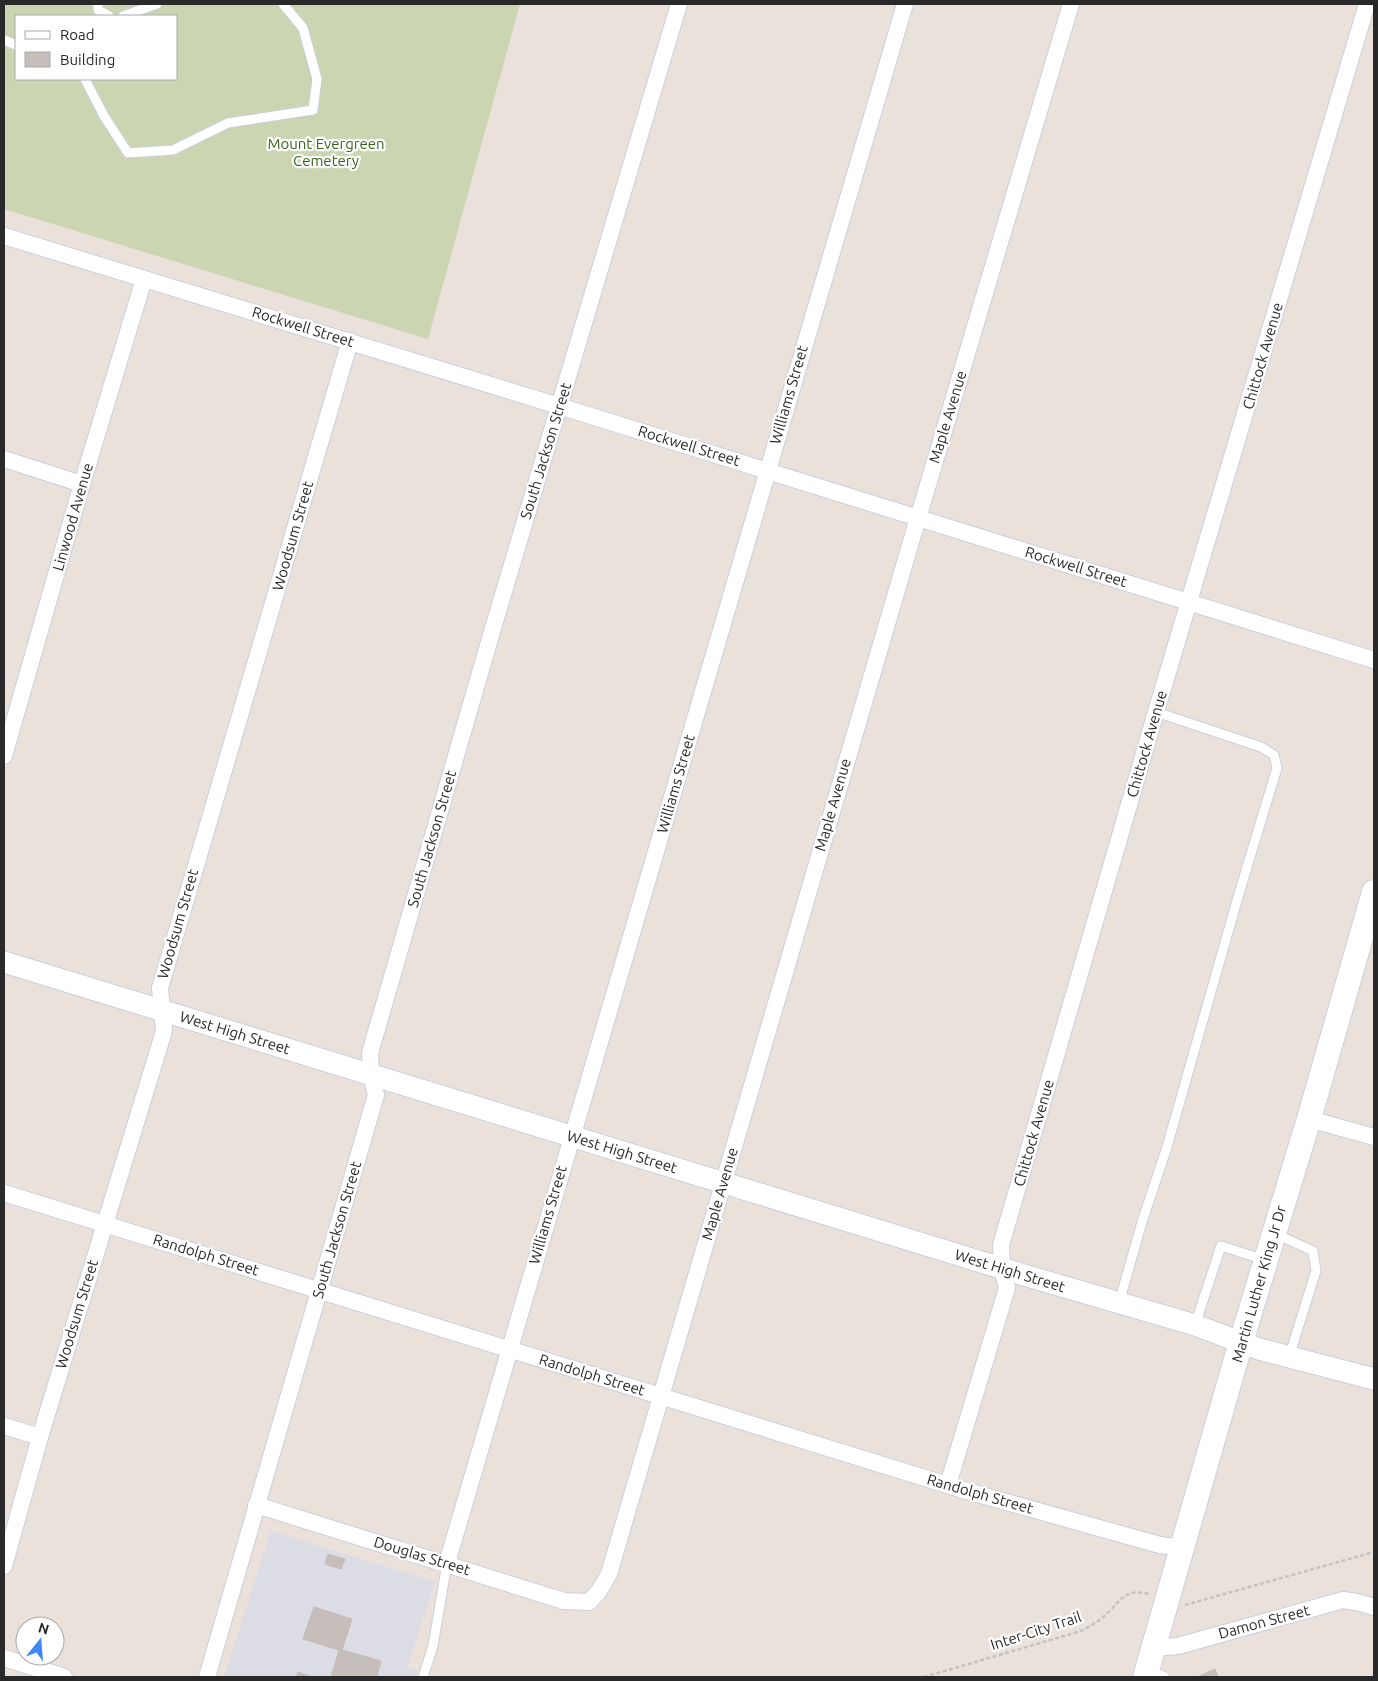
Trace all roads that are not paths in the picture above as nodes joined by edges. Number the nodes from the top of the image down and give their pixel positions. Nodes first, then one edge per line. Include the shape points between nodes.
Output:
1 (98, 4) edge
2 (157, 4) edge
3 (283, 4) edge
4 (679, 4) edge
5 (905, 4) edge
6 (1071, 4) edge
7 (1367, 4) edge
8 (107, 15) edge
9 (126, 15) edge
10 (86, 80) edge
11 (4, 236) edge
12 (144, 279) junction
13 (350, 341) junction
14 (560, 406) junction
15 (4, 460) edge
16 (766, 470) junction
17 (82, 484) junction
18 (918, 518) junction
19 (1190, 603) junction
20 (1374, 660) edge
21 (1156, 712) junction
22 (4, 756) edge
23 (1374, 892) edge
24 (4, 962) edge
25 (162, 1011) junction
26 (371, 1075) junction
27 (1309, 1119) junction
28 (572, 1136) junction
29 (1374, 1138) edge
30 (723, 1183) junction
31 (4, 1193) edge
32 (104, 1224) junction
33 (1273, 1232) junction
34 (1265, 1260) junction
35 (1002, 1269) junction
36 (319, 1291) junction
37 (1119, 1304) junction
38 (1195, 1325) junction
39 (1241, 1342) junction
40 (508, 1350) junction
41 (1289, 1357) junction
42 (1374, 1378) edge
43 (661, 1396) junction
44 (4, 1426) edge
45 (40, 1437) junction
46 (948, 1485) junction
47 (256, 1505) junction
48 (1183, 1548) junction
49 (447, 1563) junction
50 (4, 1566) edge
51 (589, 1602) joint
52 (1374, 1607) edge
53 (4, 1658) edge
54 (1153, 1668) edge
55 (64, 1677) edge
56 (207, 1677) edge
57 (423, 1677) edge

1 - 8 lane via 98,10
2 - 9 lane
3 - 10 lane via 303,28 306,37 317,79 313,110 228,123 173,150 128,153
4 - 14 street, South Jackson Street
5 - 16 street, Williams Street
6 - 18 street, Maple Avenue
7 - 19 street, Chittock Avenue
11 - 12 street, Rockwell Street
12 - 13 street, Rockwell Street
12 - 17 street, Linwood Avenue
13 - 14 street, Rockwell Street
13 - 25 street, Woodsum Street via 160,988
14 - 16 street, Rockwell Street
14 - 26 street, South Jackson Street via 370,1054
15 - 17 street
16 - 18 street, Rockwell Street
16 - 28 street, Williams Street via 688,747
17 - 22 street, Linwood Avenue
18 - 19 street, Rockwell Street
18 - 30 street, Maple Avenue
19 - 20 street, Rockwell Street
19 - 21 street, Chittock Avenue
21 - 35 street, Chittock Avenue via 1001,1245
21 - 37 lane via 1261,747 1274,755 1277,768
23 - 27 main road, Martin Luther King Jr Dr
24 - 25 street, West High Street
25 - 26 street, West High Street
25 - 32 street, Woodsum Street via 164,1030
26 - 28 street, West High Street
26 - 36 street, South Jackson Street via 376,1095
27 - 29 street
27 - 33 main road, Martin Luther King Jr Dr
28 - 30 street, West High Street
28 - 40 street, Williams Street
30 - 35 street, West High Street
30 - 43 street, Maple Avenue
31 - 32 street, Randolph Street
32 - 36 street, Randolph Street
32 - 45 street, Woodsum Street
33 - 34 main road, Martin Luther King Jr Dr
33 - 41 lane via 1313,1251 1316,1272
34 - 38 lane via 1221,1246
34 - 39 main road, Martin Luther King Jr Dr
35 - 37 street, West High Street
35 - 46 street, Chittock Avenue via 1007,1288
36 - 40 street, Randolph Street
36 - 47 street, South Jackson Street
37 - 38 street, West High Street
38 - 39 street, West High Street
39 - 41 street, West High Street
39 - 48 main road, Martin Luther King Jr Dr
40 - 43 street, Randolph Street
40 - 49 street, Williams Street
41 - 42 street, West High Street
43 - 46 street, Randolph Street
43 - 51 street, Maple Avenue via 609,1574
44 - 45 street
45 - 50 street, Woodsum Street
46 - 48 street, Randolph Street via 1160,1545
47 - 49 street, Douglas Street
47 - 56 street, South Jackson Street
48 - 54 main road, Martin Luther King Jr Dr
49 - 51 street, Douglas Street via 564,1601
49 - 57 lane via 433,1646
52 - 54 street, Damon Street via 1343,1600 1178,1646
53 - 55 street

